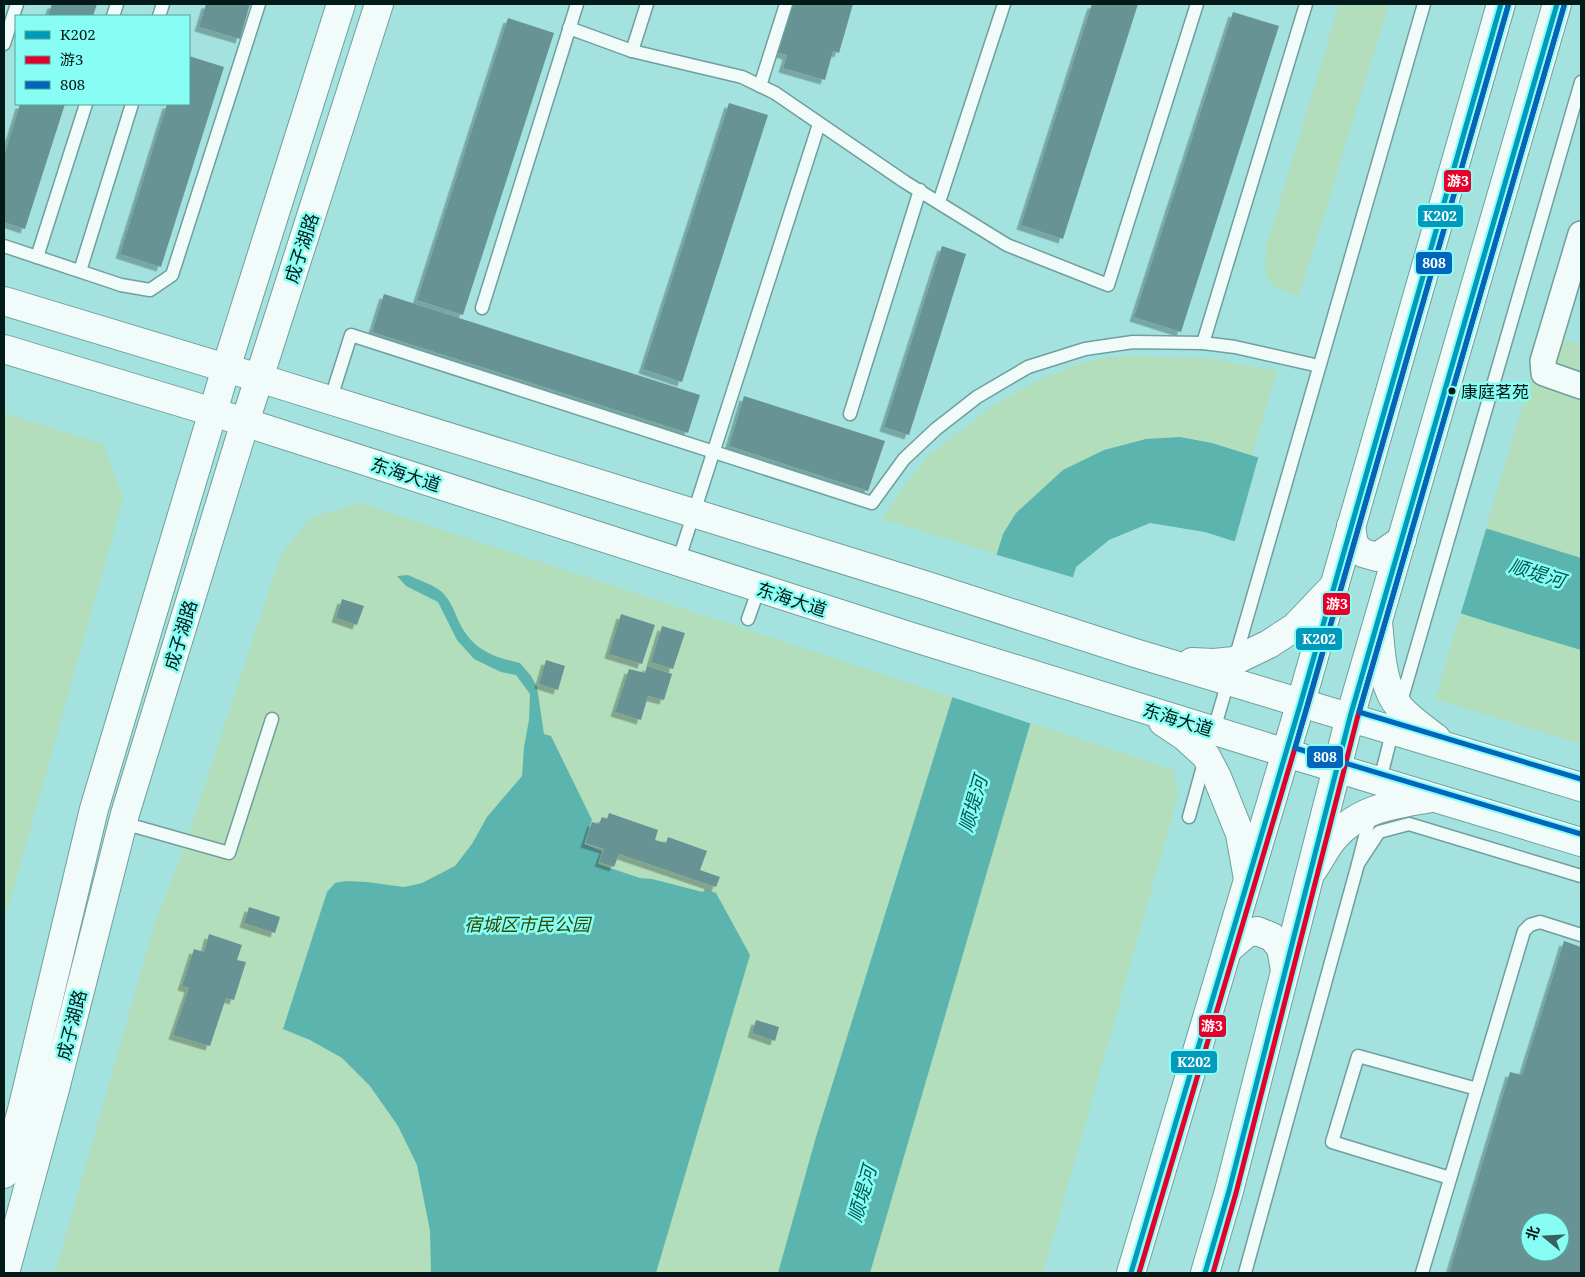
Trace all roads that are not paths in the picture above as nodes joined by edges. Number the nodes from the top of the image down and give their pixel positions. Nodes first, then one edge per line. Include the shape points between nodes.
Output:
1 (17, 4) edge
2 (259, 4) edge
3 (341, 4) edge
4 (379, 4) edge
5 (576, 4) edge
6 (647, 4) edge
7 (786, 4) edge
8 (1004, 4) edge
9 (1197, 4) edge
10 (1306, 4) edge
11 (1424, 4) edge
12 (1501, 4) edge
13 (1557, 4) edge
14 (569, 28) junction
15 (4, 44) edge
16 (632, 51) junction
17 (1581, 82) edge
18 (760, 86) junction
19 (86, 105) edge
20 (132, 105) edge
21 (819, 124) junction
22 (1575, 124) edge
23 (920, 190) junction
24 (939, 202) junction
25 (1581, 234) edge
26 (4, 246) edge
27 (37, 257) junction
28 (80, 271) junction
29 (4, 302) edge
30 (482, 308) dead end
31 (1203, 343) junction
32 (4, 350) edge
33 (1319, 366) junction
34 (226, 368) junction
35 (259, 378) junction
36 (1581, 386) edge
37 (330, 401) junction
38 (213, 412) junction
39 (850, 414) dead end
40 (245, 422) junction
41 (714, 452) junction
42 (694, 513) junction
43 (1351, 526) junction
44 (1402, 540) junction
45 (678, 562) junction
46 (1334, 586) junction
47 (759, 588) junction
48 (748, 619) dead end
49 (1378, 622) junction
50 (1231, 671) junction
51 (1301, 702) junction
52 (1141, 708) junction
53 (1350, 718) junction
54 (1396, 718) junction
55 (272, 719) dead end
56 (1214, 730) junction
57 (1286, 753) junction
58 (1206, 756) junction
59 (1337, 767) junction
60 (1380, 780) junction
61 (1581, 787) edge
62 (1437, 798) junction
63 (1372, 810) junction
64 (1189, 817) dead end
65 (123, 823) junction
66 (1581, 842) edge
67 (1358, 864) junction
68 (1309, 876) junction
69 (1581, 876) edge
70 (1248, 879) junction
71 (1581, 935) edge
72 (1228, 949) junction
73 (1285, 970) junction
74 (1477, 1089) junction
75 (10, 1129) edge
76 (4, 1174) edge
77 (1450, 1178) junction
78 (5, 1273) edge
79 (1131, 1273) edge
80 (1205, 1273) edge
81 (1245, 1273) edge
82 (1422, 1273) edge

1 - 15 lane
2 - 28 lane via 172,276 150,290 121,285
3 - 34 street, 成子湖路
4 - 35 street, 成子湖路
5 - 14 lane
6 - 16 lane
7 - 18 lane
8 - 24 lane
9 - 24 lane via 1108,285 1007,245
10 - 31 lane
11 - 33 lane
12 - 43 street
13 - 44 street
14 - 16 lane
14 - 30 lane
16 - 18 lane via 742,77
17 - 22 lane
18 - 21 lane
19 - 27 lane
20 - 28 lane
21 - 23 lane
21 - 41 lane
22 - 54 lane
23 - 24 lane
23 - 39 lane
25 - 36 street via 1543,361 1544,373
26 - 27 lane
27 - 28 lane
29 - 34 street
31 - 33 lane
31 - 41 lane via 1133,342 1085,349 1028,367 977,396 936,429 904,459 872,502
32 - 38 street, 东海大道
33 - 50 lane
34 - 35 street
34 - 38 street, 成子湖路
35 - 37 street
35 - 40 street, 成子湖路
37 - 41 lane via 351,335
37 - 42 street
38 - 40 street, 东海大道
38 - 75 street, 成子湖路 via 94,808
40 - 45 street, 东海大道
40 - 65 street, 成子湖路
41 - 42 lane
42 - 45 lane
42 - 50 street via 1162,661
43 - 44 street via 1354,545 1363,554 1377,558
43 - 46 street
44 - 49 street
45 - 47 street, 东海大道
46 - 50 street via 1296,627
46 - 51 street
47 - 48 lane
47 - 52 street, 东海大道
49 - 53 street
49 - 54 street via 1384,669
50 - 51 street
50 - 56 lane
51 - 53 street
51 - 57 street
52 - 56 street, 东海大道
52 - 58 street via 1184,736
53 - 54 street
53 - 59 street
54 - 60 lane
54 - 61 street via 1448,747
55 - 65 lane via 229,853
56 - 57 street, 东海大道
56 - 58 lane
57 - 59 street, 东海大道
57 - 70 street
58 - 64 lane
58 - 70 street via 1240,834
59 - 60 street, 东海大道
59 - 68 street
60 - 62 street, 东海大道
60 - 63 lane
62 - 63 street
62 - 66 street, 东海大道
63 - 67 lane
63 - 68 street via 1347,825 1334,838
65 - 78 street, 成子湖路
67 - 69 lane via 1379,832 1409,824
67 - 81 lane
68 - 73 street
70 - 72 street
71 - 74 lane via 1540,922 1524,931
72 - 73 street via 1247,933 1257,932 1272,937 1281,948
72 - 79 street
73 - 80 street
74 - 77 lane
74 - 77 lane via 1358,1056 1332,1142
75 - 76 street, 成子湖路
77 - 82 lane

